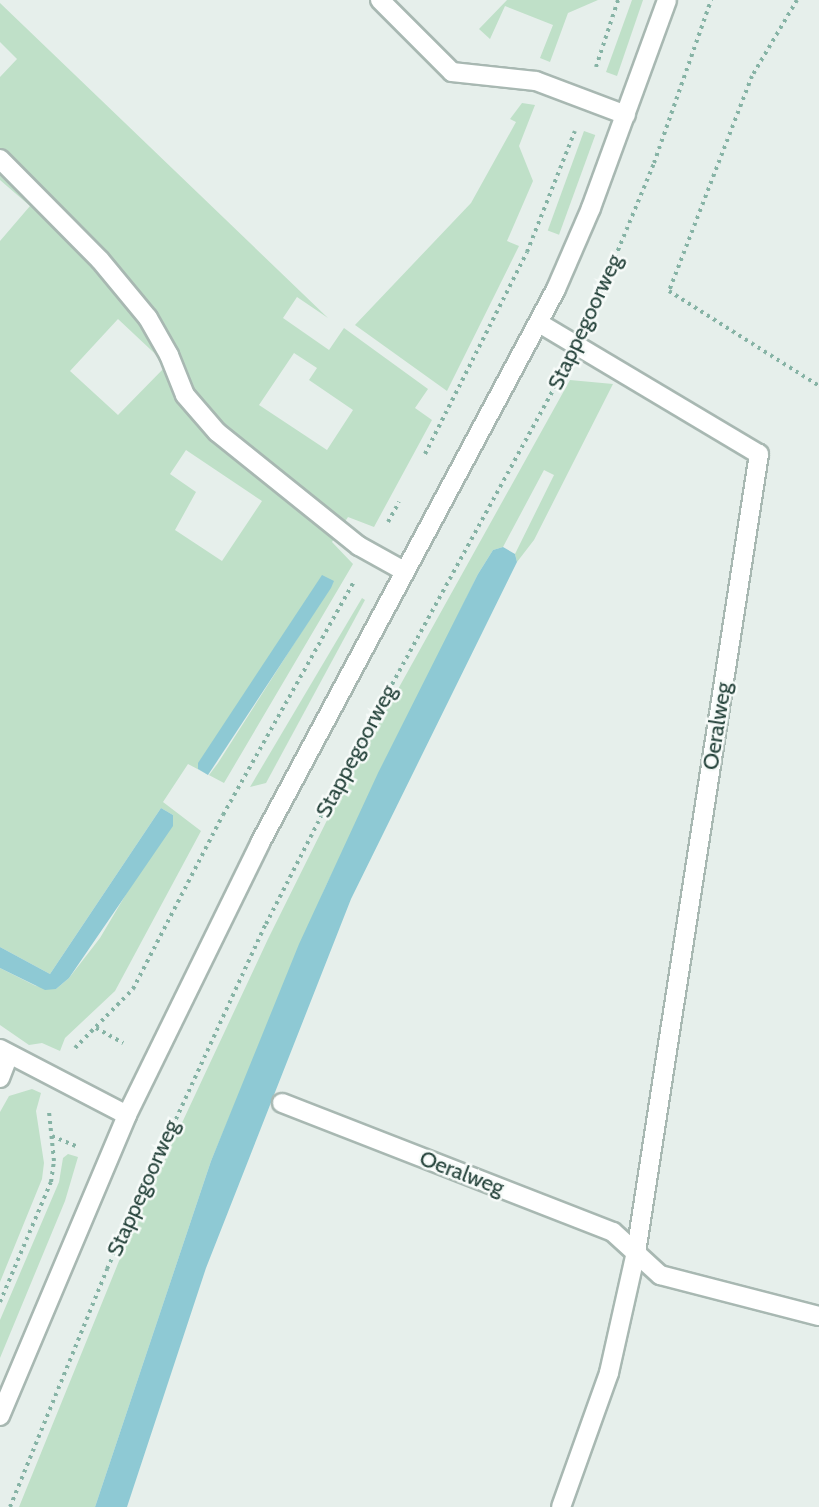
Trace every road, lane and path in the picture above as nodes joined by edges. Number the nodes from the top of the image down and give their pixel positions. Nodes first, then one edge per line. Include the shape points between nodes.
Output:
1 (380, 0) edge
2 (667, 0) edge
3 (711, 0) edge
4 (797, 0) edge
5 (626, 115) junction
6 (0, 159) edge
7 (538, 323) junction
8 (578, 345) junction
9 (819, 386) edge
10 (404, 572) junction
11 (4, 1052) edge
12 (57, 1077) junction
13 (0, 1078) edge
14 (282, 1103) dead end
15 (127, 1115) junction
16 (636, 1252) junction
17 (0, 1302) edge
18 (819, 1316) edge
19 (0, 1416) edge
20 (10, 1507) edge
21 (561, 1507) edge

1 - 5 street via 452,72 536,81
2 - 5 street, Stappegoorweg
3 - 8 path, Stappegoorweg via 654,163
4 - 9 path via 752,76 669,291
5 - 7 street, Stappegoorweg via 591,208
6 - 10 street via 100,260 148,318 170,355 185,395 217,432 359,546
7 - 8 street, Oeralweg
7 - 10 street, Stappegoorweg
8 - 16 street, Oeralweg via 759,454
8 - 20 path, Stappegoorweg via 338,783 266,924 107,1269
10 - 15 street, Stappegoorweg via 260,843
11 - 12 street, Stappegoorweg
11 - 13 street
12 - 15 street, Stappegoorweg
12 - 17 path via 48,1108 54,1161 51,1182
14 - 16 street, Oeralweg via 613,1232
15 - 19 street, Stappegoorweg
16 - 18 street, Oeralweg via 660,1275
16 - 21 street, Oeralweg via 609,1373

